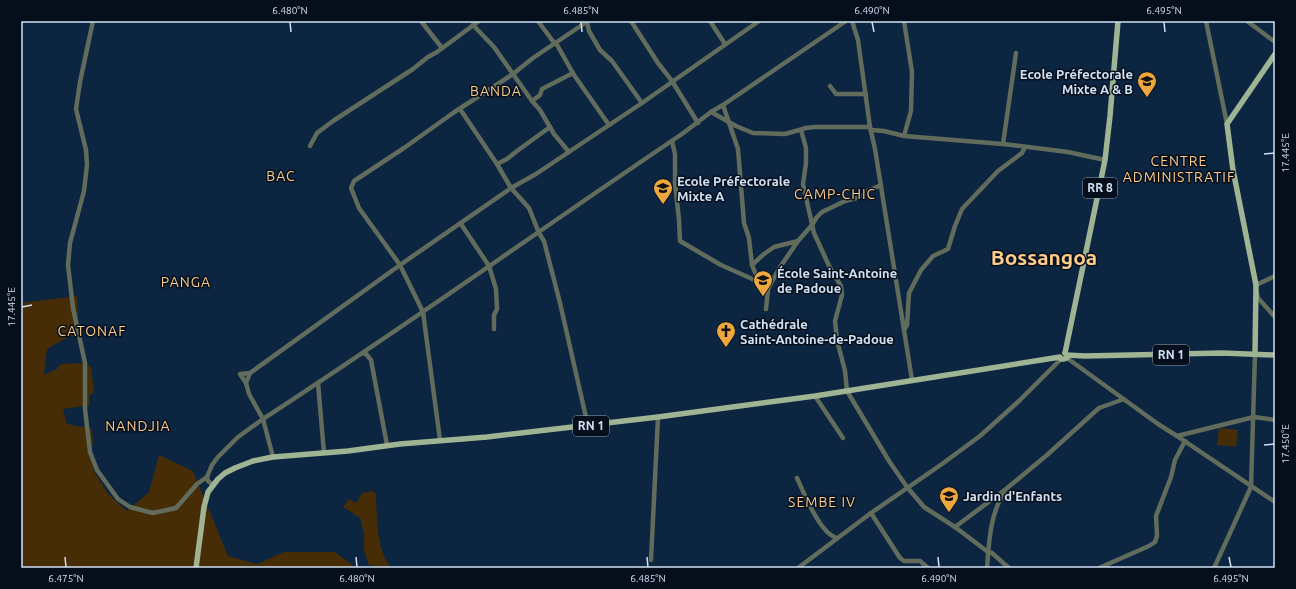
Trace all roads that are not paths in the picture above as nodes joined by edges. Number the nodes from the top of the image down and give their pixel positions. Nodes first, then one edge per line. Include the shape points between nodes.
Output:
1 (93, 21) edge
2 (421, 21) edge
3 (479, 21) edge
4 (538, 21) edge
5 (588, 21) edge
6 (631, 21) edge
7 (710, 21) edge
8 (759, 21) edge
9 (846, 21) edge
10 (852, 21) edge
11 (904, 21) edge
12 (1118, 21) edge
13 (1206, 21) edge
14 (1247, 21) edge
15 (473, 25) junction
16 (1275, 42) edge
17 (556, 44) junction
18 (725, 44) junction
19 (442, 48) junction
20 (1016, 53) dead end
21 (1275, 54) edge
22 (573, 73) junction
23 (513, 74) junction
24 (672, 81) junction
25 (830, 86) dead end
26 (866, 94) junction
27 (532, 101) junction
28 (642, 103) junction
29 (723, 105) junction
30 (460, 109) junction
31 (711, 112) junction
32 (698, 123) junction
33 (729, 123) junction
34 (1227, 124) junction
35 (609, 125) junction
36 (550, 127) junction
37 (870, 129) junction
38 (801, 130) junction
39 (904, 136) junction
40 (672, 141) junction
41 (1003, 144) junction
42 (310, 146) dead end
43 (1025, 147) junction
44 (568, 152) junction
45 (1105, 160) junction
46 (497, 164) junction
47 (881, 185) junction
48 (511, 188) junction
49 (461, 224) junction
50 (812, 225) junction
51 (539, 233) junction
52 (798, 241) junction
53 (400, 265) junction
54 (752, 265) junction
55 (489, 266) junction
56 (1275, 276) edge
57 (759, 282) junction
58 (1256, 288) junction
59 (768, 289) junction
60 (766, 309) dead end
61 (424, 312) junction
62 (1275, 317) edge
63 (494, 329) dead end
64 (904, 330) junction
65 (371, 348) junction
66 (363, 353) junction
67 (1255, 354) junction
68 (1275, 355) edge
69 (1064, 356) junction
70 (371, 360) junction
71 (250, 373) junction
72 (912, 380) junction
73 (246, 382) junction
74 (318, 383) junction
75 (847, 391) junction
76 (815, 396) junction
77 (1124, 399) junction
78 (658, 417) junction
79 (1254, 417) junction
80 (263, 419) junction
81 (1275, 420) edge
82 (588, 426) junction
83 (1177, 436) junction
84 (843, 438) dead end
85 (440, 440) junction
86 (1185, 441) junction
87 (387, 446) junction
88 (324, 453) junction
89 (273, 457) junction
90 (207, 477) junction
91 (797, 478) dead end
92 (213, 485) junction
93 (907, 487) junction
94 (1251, 487) junction
95 (1006, 489) junction
96 (1275, 502) edge
97 (871, 513) junction
98 (955, 527) junction
99 (837, 538) junction
100 (988, 552) junction
101 (651, 560) dead end
102 (196, 568) edge
103 (798, 568) edge
104 (928, 568) edge
105 (987, 568) edge
106 (1009, 568) edge
107 (1099, 568) edge
108 (1214, 568) edge

1 - 90 street via 76,109 86,150 84,191 70,243 68,265 73,308 85,363 90,452 96,470 118,499 130,507 153,513 176,508
2 - 19 street
3 - 15 street
4 - 17 street
5 - 17 street
5 - 28 street via 600,50 612,61
6 - 24 street
7 - 18 street
8 - 18 street
9 - 29 street
10 - 26 street via 858,40
11 - 39 street via 912,72 911,111
12 - 45 main road, RR 8
13 - 34 street
14 - 16 street
15 - 19 street
15 - 23 street via 494,47
17 - 22 street
17 - 23 street
18 - 24 street
19 - 42 street via 333,121 317,133
20 - 41 street
21 - 34 main road
22 - 27 street via 542,89 540,95
22 - 35 street
23 - 27 street
23 - 30 street
24 - 28 street
24 - 32 street
25 - 26 street via 836,94
26 - 37 street
27 - 36 street
28 - 35 street
29 - 31 street
29 - 33 street
30 - 46 street
30 - 53 street via 354,181 351,188 359,208
31 - 32 street
31 - 33 street
32 - 40 street
33 - 38 street via 753,133 785,134
33 - 54 street via 738,149 744,223 749,238
34 - 58 main road via 1233,170
35 - 44 street
36 - 44 street
36 - 46 street
37 - 38 street via 814,127
37 - 39 street
37 - 47 street
38 - 50 street via 806,148 803,184
39 - 41 street
40 - 51 street
40 - 57 street via 680,241 721,265
41 - 43 street
43 - 45 street
43 - 64 street via 998,171 962,210 948,249 933,256 921,270 909,293 907,325
44 - 48 street
45 - 69 main road, RR 8
46 - 48 street
47 - 50 street via 860,197 822,212
47 - 64 street
48 - 49 street
48 - 51 street via 529,208
49 - 53 street
49 - 55 street
50 - 52 street
50 - 75 street via 830,268 841,286 842,295 835,321 836,340 845,371
51 - 55 street
51 - 82 street via 548,252
52 - 54 street via 774,247
52 - 59 street
53 - 61 street
53 - 71 street
54 - 57 street
55 - 61 street
55 - 63 street via 496,289
56 - 58 street
57 - 59 street
58 - 62 street via 1258,298
58 - 67 main road
59 - 60 street
61 - 65 street
61 - 85 street
64 - 72 street
65 - 66 street
65 - 70 street
66 - 70 street
66 - 74 street
67 - 68 main road, RN 1
67 - 69 main road, RN 1
67 - 79 street
69 - 72 main road, RN 1
69 - 77 street
69 - 93 street via 980,436
70 - 87 street
71 - 73 street
71 - 73 street via 240,374
72 - 75 main road, RN 1
73 - 80 street
74 - 80 street
74 - 88 street
75 - 76 main road, RN 1
75 - 93 street
76 - 78 main road, RN 1
76 - 84 street
77 - 83 street
77 - 95 street via 1099,408 1047,456
78 - 82 main road, RN 1
78 - 101 street
79 - 81 street
79 - 83 street
79 - 94 street
80 - 89 street
80 - 90 street via 218,457
82 - 85 main road, RN 1
83 - 86 street
85 - 87 main road, RN 1
86 - 94 street
86 - 107 street via 1175,460 1156,516 1155,542
87 - 88 main road, RN 1
88 - 89 main road, RN 1
89 - 92 main road, RN 1 via 235,468 225,473
90 - 92 street
91 - 99 street via 815,516 832,537
92 - 102 main road, RN 1 via 204,507
93 - 97 street
93 - 98 street via 924,507
94 - 96 street
94 - 108 street
95 - 98 street
95 - 100 street via 996,507
97 - 99 street
97 - 104 street via 900,558 904,561 920,561
98 - 100 street
99 - 103 street
100 - 105 street
100 - 106 street

